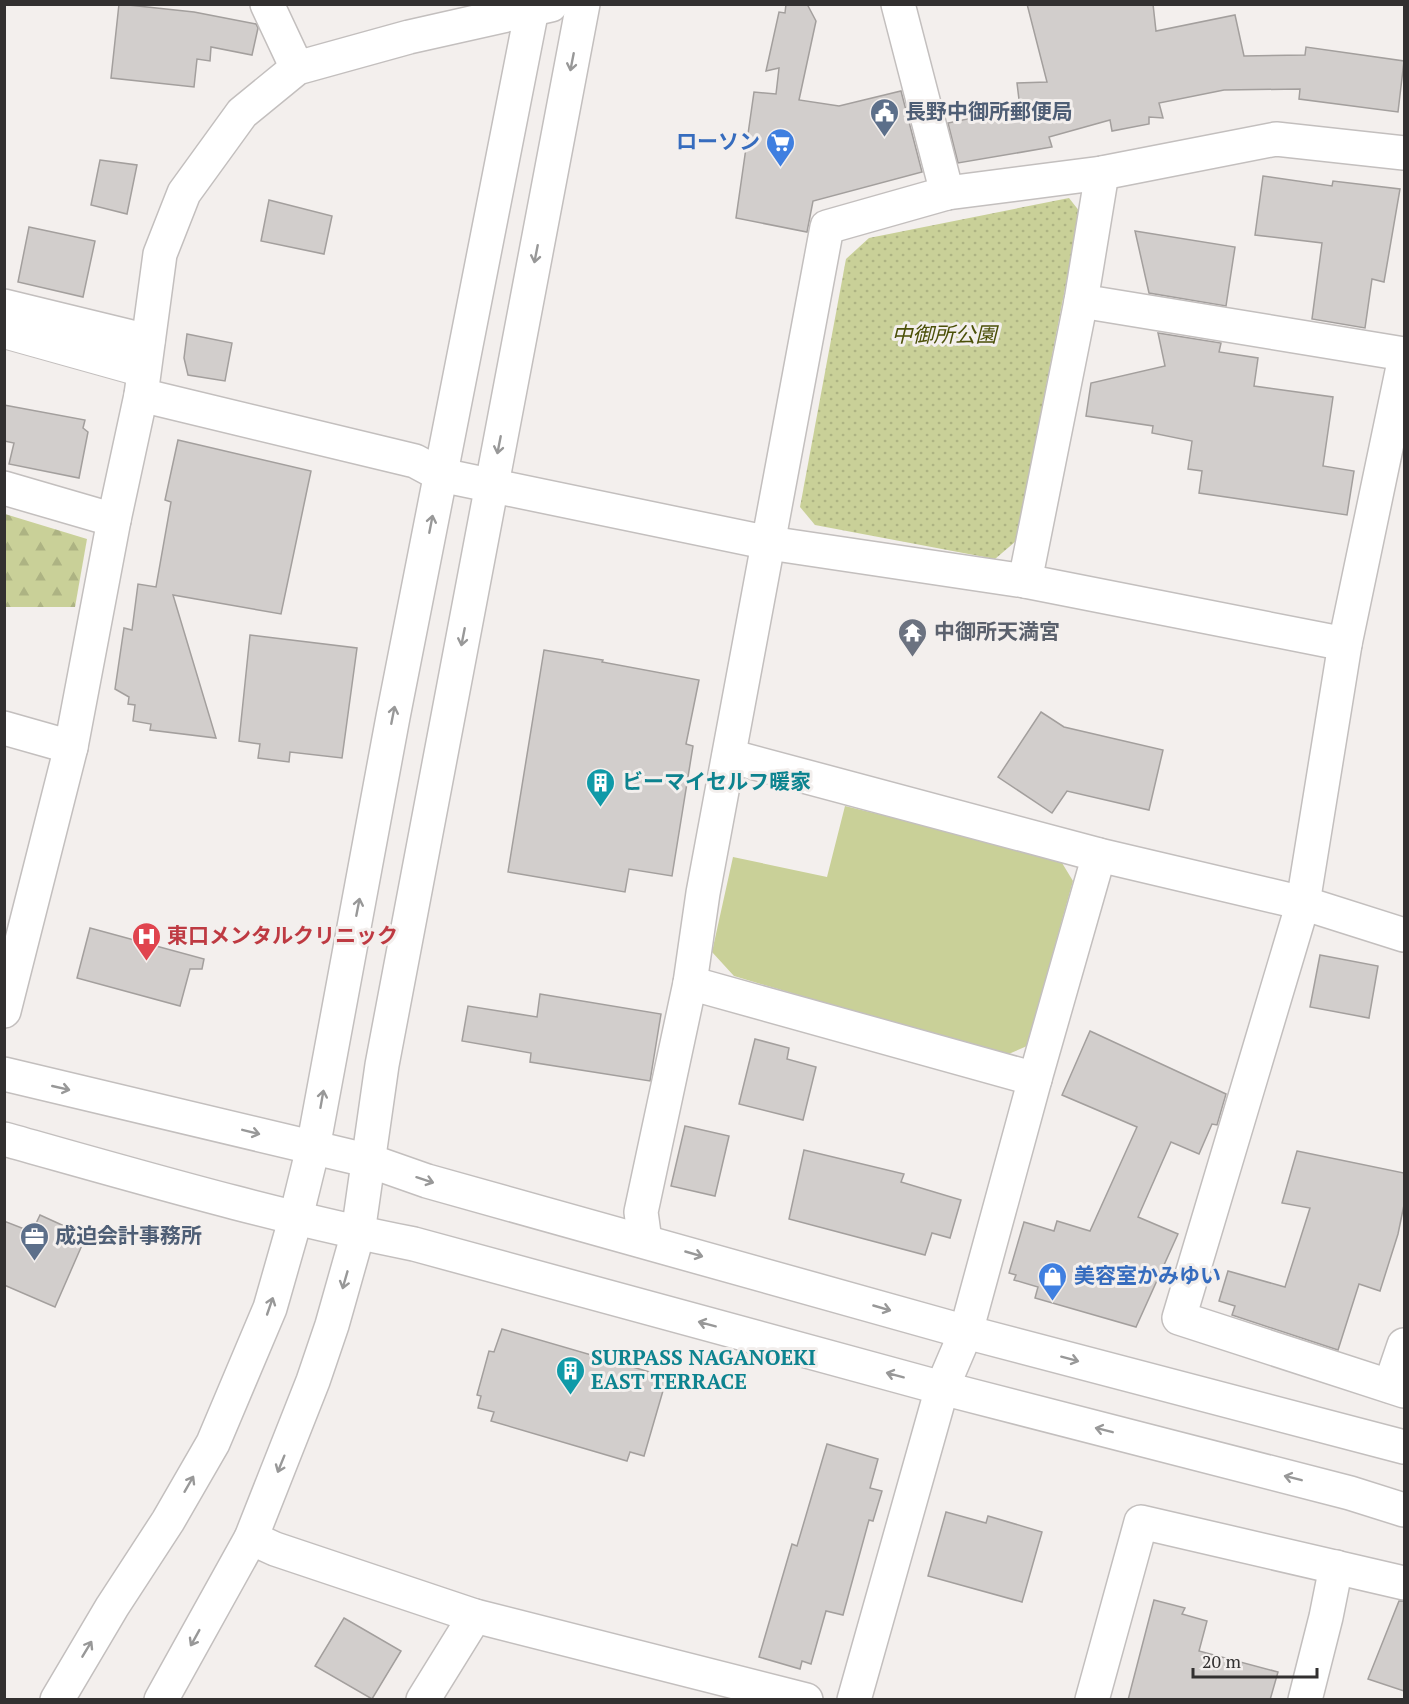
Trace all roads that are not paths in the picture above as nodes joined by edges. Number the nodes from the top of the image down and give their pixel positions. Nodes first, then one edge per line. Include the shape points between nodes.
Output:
1 (267, 4) edge
2 (583, 4) edge
3 (898, 4) edge
4 (538, 6) edge
5 (297, 68) junction
6 (1404, 153) edge
7 (1102, 173) junction
8 (947, 193) junction
9 (1081, 302) junction
10 (4, 306) edge
11 (4, 332) edge
12 (1404, 354) edge
13 (1404, 362) edge
14 (144, 369) junction
15 (441, 475) junction
16 (492, 486) junction
17 (4, 488) edge
18 (114, 520) junction
19 (770, 543) junction
20 (1025, 582) junction
21 (1345, 644) junction
22 (4, 729) edge
23 (71, 747) junction
24 (729, 756) junction
25 (1099, 855) junction
26 (1303, 903) junction
27 (1404, 935) edge
28 (690, 983) junction
29 (4, 1011) edge
30 (4, 1074) edge
31 (1035, 1079) junction
32 (4, 1139) edge
33 (314, 1148) junction
34 (370, 1161) junction
35 (296, 1217) junction
36 (358, 1233) junction
37 (645, 1241) junction
38 (966, 1332) junction
39 (1404, 1345) edge
40 (942, 1388) junction
41 (1397, 1389) edge
42 (1404, 1447) edge
43 (1404, 1510) edge
44 (251, 1538) junction
45 (1336, 1567) junction
46 (1404, 1583) edge
47 (475, 1616) junction
48 (57, 1700) edge
49 (161, 1700) edge
50 (423, 1700) edge
51 (806, 1700) edge
52 (855, 1700) edge
53 (1092, 1700) edge
54 (1305, 1700) edge

1 - 5 street
2 -> 16 street
3 - 8 street
4 - 5 street
4 - 15 street
5 - 14 street via 242,113 184,193 160,254
6 - 7 street via 1276,139
7 - 8 street
7 - 9 street
8 - 19 street via 827,227
9 - 12 street
9 - 20 street
10 - 14 street
11 - 14 street
13 - 21 street
14 - 15 street via 415,461
14 - 18 street
15 - 16 street
33 -> 15 street
16 - 19 street
16 -> 34 street via 382,1065
17 - 18 street
18 - 23 street
19 - 20 street
19 - 24 street
20 - 21 street
21 - 26 street
22 - 23 street
23 - 29 street
24 - 25 street
24 - 28 street
25 - 26 street
25 - 31 street
26 - 27 street
26 - 41 street via 1179,1318
28 - 31 street
28 - 37 street via 641,1212
30 -> 33 street
31 - 38 street
32 - 35 street
33 - 34 street
33 - 35 street
34 - 36 street
34 -> 37 street via 437,1184
35 - 36 street
48 -> 35 street via 213,1443 270,1308
40 -> 36 street via 436,1250
36 -> 44 street via 313,1381
37 -> 38 street
38 - 40 street
38 -> 42 street
39 - 41 street
43 -> 40 street
40 - 52 street
44 - 47 street
44 -> 49 street
45 - 46 street
45 - 53 street via 1141,1522
45 - 54 street
47 - 50 street
47 - 51 street

